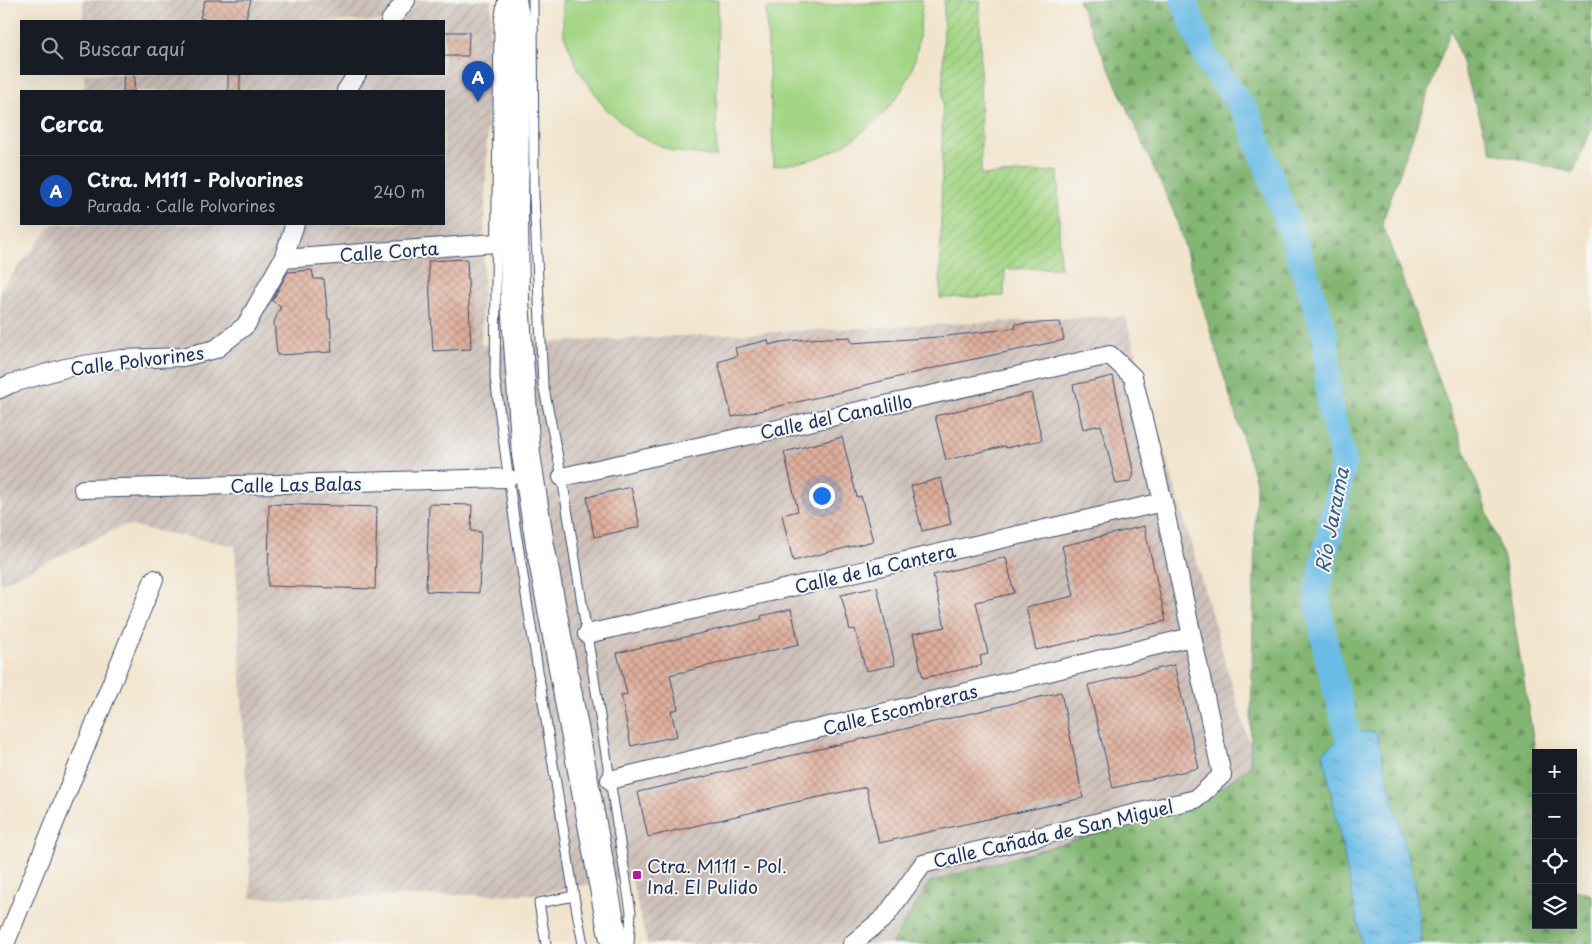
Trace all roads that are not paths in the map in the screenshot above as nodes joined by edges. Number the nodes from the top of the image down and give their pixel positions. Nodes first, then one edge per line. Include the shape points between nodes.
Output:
1 (390, 0) edge
2 (406, 0) edge
3 (533, 0) edge
4 (513, 6) edge
5 (390, 20) edge
6 (391, 20) edge
7 (356, 75) edge
8 (347, 90) edge
9 (295, 225) edge
10 (496, 243) junction
11 (283, 259) junction
12 (0, 389) edge
13 (562, 476) junction
14 (508, 478) junction
15 (83, 489) dead end
16 (1163, 502) junction
17 (154, 579) dead end
18 (587, 634) junction
19 (1191, 638) junction
20 (610, 780) junction
21 (574, 896) junction
22 (617, 941) edge
23 (5, 944) edge
24 (546, 944) edge
25 (583, 944) edge
26 (852, 944) edge

1 - 5 street
2 - 6 street
3 - 13 lane via 534,196 543,384
4 - 10 lane via 499,22
4 - 22 main road via 515,302 526,454 540,546
7 - 8 street
9 - 11 street, Calle Polvorines
10 - 11 street, Calle Corta
10 - 14 lane via 494,378
11 - 12 street, Calle Polvorines via 246,325 216,349 183,356 121,359 65,368
13 - 16 street, Calle del Canalillo via 1110,355 1133,377
13 - 18 lane
14 - 15 street, Calle Las Balas
14 - 21 lane
16 - 18 street, Calle de la Cantera
16 - 19 street
17 - 23 street
18 - 20 lane
19 - 20 street, Calle Escombreras
19 - 26 street, Calle Cañada de San Miguel via 1222,775 1196,799 923,864 886,917
20 - 22 lane via 631,912
21 - 24 lane via 539,903
21 - 25 lane

